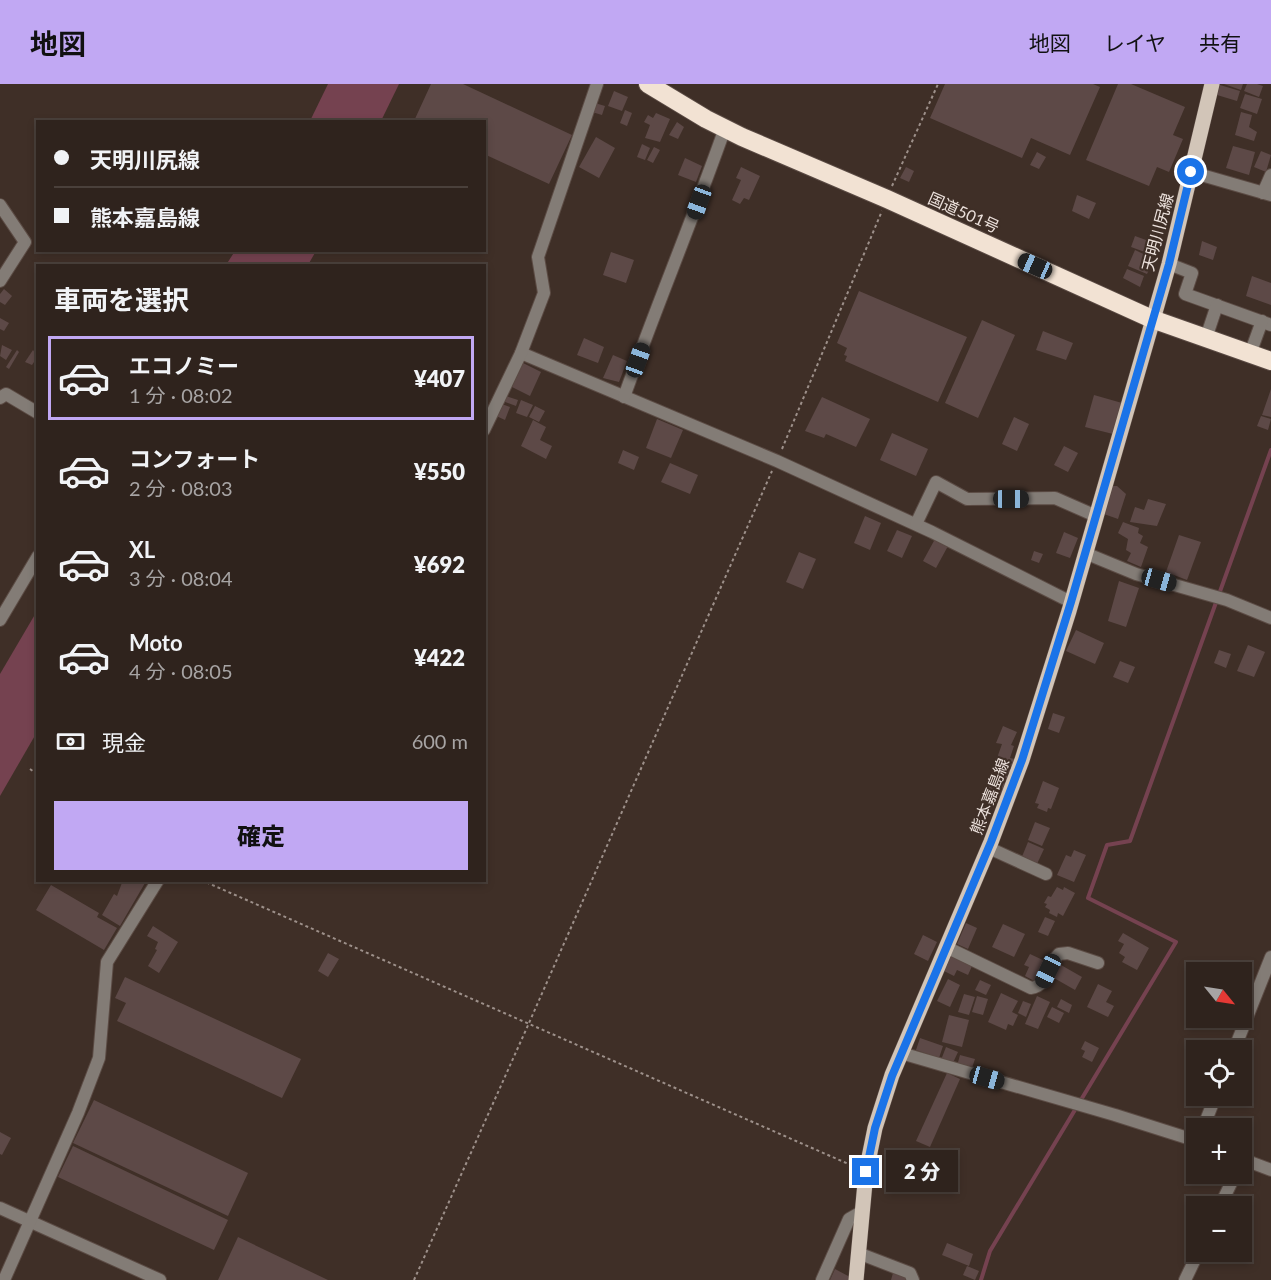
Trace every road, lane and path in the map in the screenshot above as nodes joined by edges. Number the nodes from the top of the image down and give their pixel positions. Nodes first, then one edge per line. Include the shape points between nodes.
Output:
1 (597, 84) edge
2 (648, 84) edge
3 (938, 84) edge
4 (1212, 84) edge
5 (725, 128) junction
6 (1191, 172) junction
7 (1271, 175) edge
8 (1267, 194) edge
9 (887, 199) junction
10 (0, 205) edge
11 (1169, 264) junction
12 (0, 281) edge
13 (1217, 306) junction
14 (1152, 319) junction
15 (1266, 323) edge
16 (1206, 338) junction
17 (521, 353) junction
18 (1250, 354) junction
19 (1271, 362) edge
20 (624, 397) junction
21 (0, 398) edge
22 (36, 412) edge
23 (486, 426) edge
24 (777, 461) junction
25 (1096, 516) junction
26 (916, 524) junction
27 (1085, 553) junction
28 (36, 559) edge
29 (1071, 602) junction
30 (1271, 618) edge
31 (0, 620) edge
32 (30, 769) dead end
33 (36, 774) edge
34 (988, 848) junction
35 (1046, 874) dead end
36 (157, 882) edge
37 (206, 882) edge
38 (946, 947) junction
39 (1271, 957) edge
40 (1098, 963) dead end
41 (529, 1023) junction
42 (1238, 1040) edge
43 (901, 1053) junction
44 (1186, 1138) edge
45 (1252, 1163) edge
46 (1271, 1170) edge
47 (866, 1172) junction
48 (0, 1208) edge
49 (863, 1211) junction
50 (30, 1222) junction
51 (858, 1253) junction
52 (1194, 1262) edge
53 (4, 1280) edge
54 (160, 1280) edge
55 (414, 1280) edge
56 (822, 1280) edge
57 (856, 1280) edge
58 (913, 1280) edge
59 (1185, 1280) edge

1 - 17 street via 538,257 544,293
2 - 5 highway, 国道501号
3 - 9 path
4 - 6 main road, 天明川尻線
5 - 9 highway, 国道501号
5 - 20 street
6 - 8 street
6 - 11 main road, 天明川尻線
7 - 8 street
9 - 14 highway, 国道501号
9 - 24 path
10 - 12 street via 26,242
11 - 13 street via 1192,273 1185,294
11 - 14 main road, 天明川尻線
13 - 15 street
13 - 16 street
14 - 16 highway, 国道501号
14 - 25 main road, 熊本嘉島線
15 - 18 street
16 - 18 highway, 国道501号
17 - 20 street
17 - 23 street
18 - 19 highway, 国道501号
20 - 24 street
21 - 22 street via 6,394
24 - 26 street
24 - 41 path
25 - 26 street via 1055,498 967,499 936,482
25 - 27 main road, 熊本嘉島線
26 - 29 street
27 - 29 main road, 熊本嘉島線
27 - 30 street
28 - 31 street
29 - 34 main road, 熊本嘉島線 via 1022,760
32 - 33 path
34 - 35 street
34 - 38 main road, 熊本嘉島線
36 - 50 street via 106,962 99,1058
37 - 41 path
38 - 40 street via 1031,988 1042,984 1059,954
38 - 43 main road, 熊本嘉島線
39 - 42 street
41 - 47 path
41 - 55 path
43 - 44 street
43 - 47 main road, 熊本嘉島線 via 875,1128
45 - 46 street
47 - 49 main road, 熊本嘉島線
48 - 50 street
49 - 51 main road, 熊本嘉島線
49 - 56 street via 849,1219
50 - 53 street
50 - 54 street
51 - 57 main road, 熊本嘉島線
51 - 58 street via 910,1273
52 - 59 street

